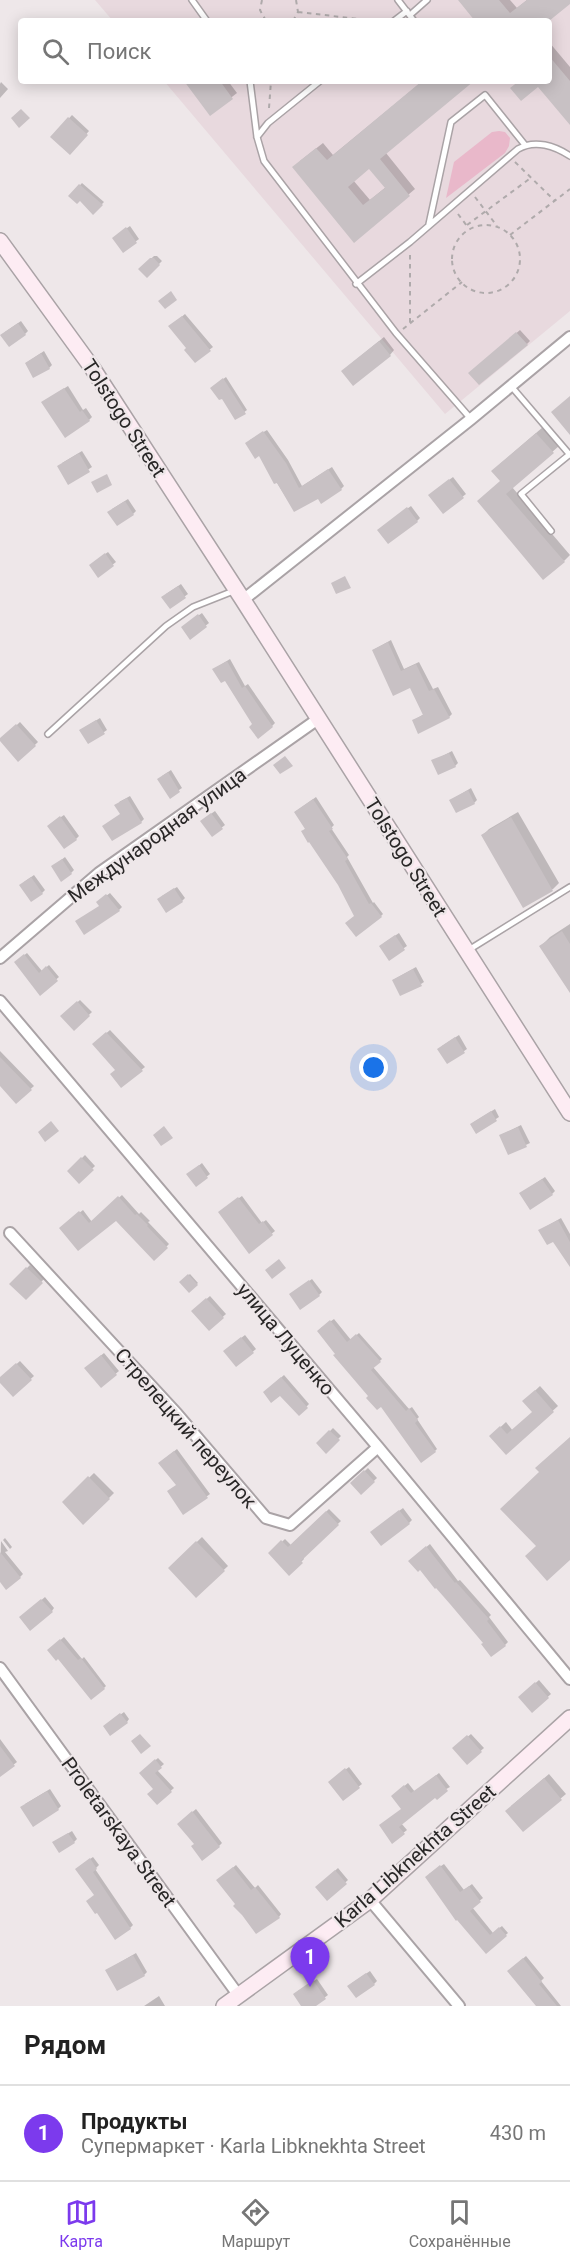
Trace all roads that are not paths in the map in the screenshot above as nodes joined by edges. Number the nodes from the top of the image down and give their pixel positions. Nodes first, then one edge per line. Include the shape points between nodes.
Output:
1 (192, 0) edge
2 (398, 0) edge
3 (427, 0) edge
4 (408, 13) junction
5 (205, 18) edge
6 (399, 18) edge
7 (412, 18) edge
8 (250, 84) edge
9 (316, 84) edge
10 (258, 137) junction
11 (525, 145) junction
12 (570, 156) edge
13 (429, 225) junction
14 (0, 241) edge
15 (356, 284) junction
16 (570, 337) edge
17 (511, 386) junction
18 (471, 418) junction
19 (570, 454) edge
20 (551, 531) dead end
21 (240, 595) junction
22 (318, 719) junction
23 (48, 734) dead end
24 (570, 887) edge
25 (466, 952) junction
26 (0, 958) edge
27 (0, 1001) edge
28 (570, 1113) edge
29 (10, 1233) dead end
30 (378, 1447) junction
31 (0, 1668) edge
32 (570, 1679) edge
33 (570, 1718) edge
34 (370, 1900) junction
35 (239, 1996) junction
36 (224, 2006) edge
37 (459, 2006) edge

1 - 5 lane
2 - 4 lane
3 - 4 lane
4 - 6 lane
4 - 7 lane
8 - 10 lane
9 - 10 lane via 268,123
10 - 15 lane via 264,161
11 - 12 lane via 555,147
11 - 13 lane
11 - 13 lane via 485,95 451,122
13 - 15 lane
14 - 21 main road, Tolstogo Street via 82,352
15 - 18 lane
16 - 17 street
17 - 18 street
17 - 19 lane
18 - 21 street
19 - 20 lane via 521,494
21 - 22 main road, Tolstogo Street
21 - 23 lane via 194,608 166,626
22 - 25 main road, Tolstogo Street
22 - 26 street, Международная улица via 99,873
24 - 25 lane
25 - 28 main road, Tolstogo Street
27 - 30 street, улица Луценко
29 - 30 street, Стрелецкий переулок via 177,1414 266,1518 290,1525
30 - 32 street, улица Луценко
31 - 35 street, Proletarskaya Street
33 - 34 main road, Karla Libknekhta Street
34 - 35 main road, Karla Libknekhta Street
34 - 37 street
35 - 36 main road, Karla Libknekhta Street

